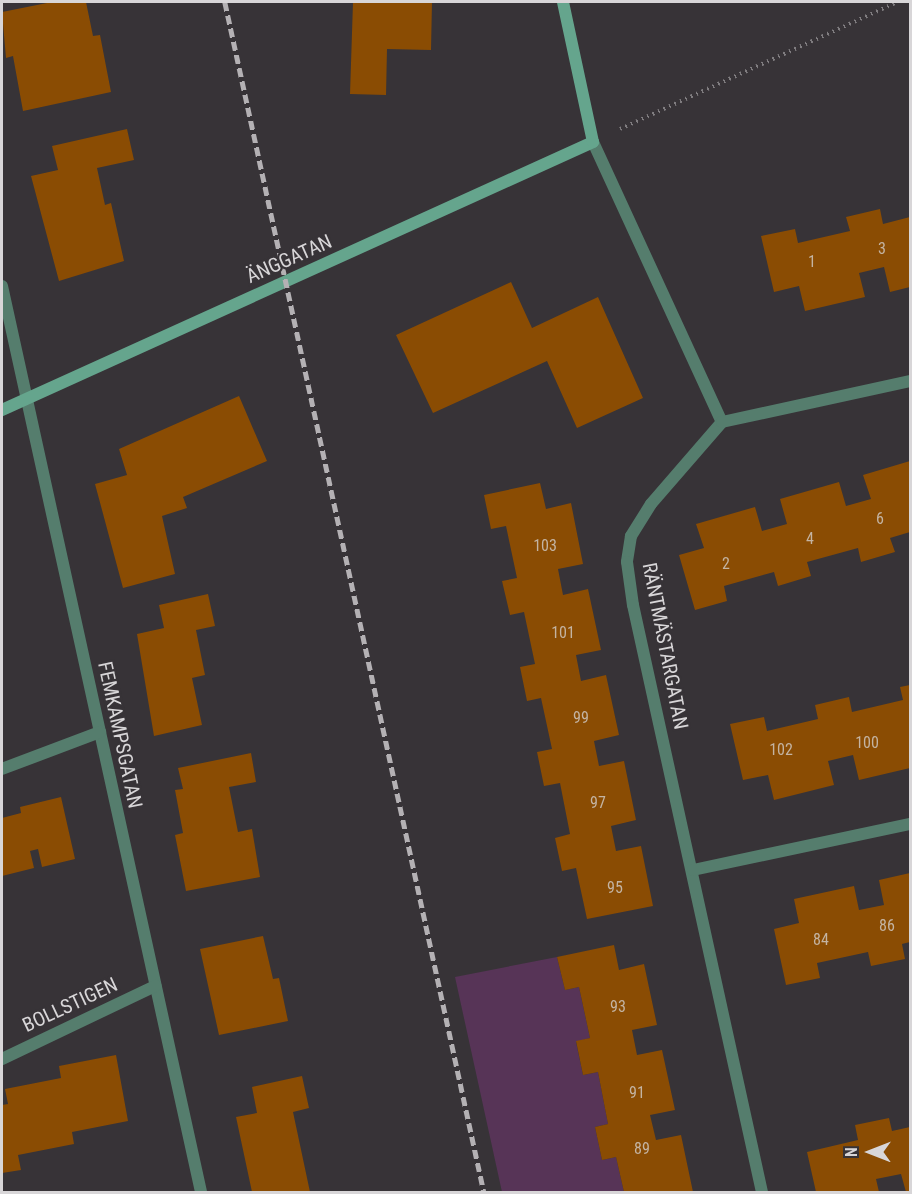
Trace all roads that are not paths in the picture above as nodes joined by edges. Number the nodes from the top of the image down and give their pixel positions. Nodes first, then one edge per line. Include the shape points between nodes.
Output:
1 (563, 2) edge
2 (593, 142) junction
3 (2, 286) edge
4 (910, 381) edge
5 (26, 399) junction
6 (2, 410) edge
7 (722, 422) junction
8 (100, 732) junction
9 (2, 769) edge
10 (910, 824) edge
11 (693, 870) junction
12 (155, 986) junction
13 (2, 1059) edge
14 (201, 1192) edge
15 (762, 1192) edge

1 - 2 street
2 - 5 street, ÄNGGATAN
2 - 7 street
3 - 5 street, FEMKAMPSGATAN
4 - 7 street
5 - 6 street, ÄNGGATAN
5 - 8 street, FEMKAMPSGATAN
7 - 11 street, RÄNTMÄSTARGATAN via 651,504 631,536 627,562 633,605
8 - 9 street
8 - 12 street, FEMKAMPSGATAN
10 - 11 street
11 - 15 street, RÄNTMÄSTARGATAN
12 - 13 street, BOLLSTIGEN
12 - 14 street, FEMKAMPSGATAN

